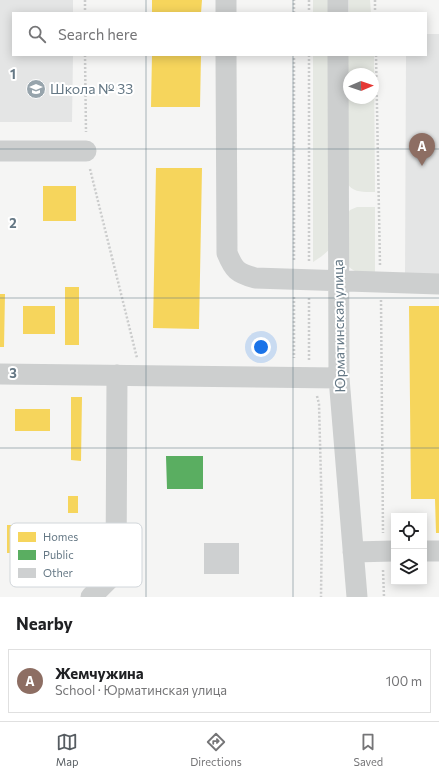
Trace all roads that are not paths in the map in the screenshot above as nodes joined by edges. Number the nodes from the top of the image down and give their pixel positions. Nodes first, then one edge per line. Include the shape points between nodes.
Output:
1 (226, 0) edge
2 (338, 0) edge
3 (226, 12) edge
4 (338, 12) edge
5 (226, 56) edge
6 (338, 56) edge
7 (0, 151) edge
8 (86, 151) road end
9 (339, 281) junction
10 (439, 284) edge
11 (0, 374) edge
12 (117, 375) junction
13 (339, 378) junction
14 (116, 523) edge
15 (389, 551) edge
16 (427, 551) edge
17 (439, 551) edge
18 (353, 552) junction
19 (101, 587) edge
20 (91, 597) edge
21 (357, 597) edge

1 - 3 street
2 - 4 street
5 - 9 street via 227,253 232,266 241,275 255,278
6 - 9 street, Юрматинская улица
7 - 8 street
9 - 10 street
9 - 13 street, Юрматинская улица
11 - 12 street
12 - 13 street
12 - 14 street
13 - 18 street, Юрматинская улица
15 - 18 street
16 - 17 street
18 - 21 street, Юрматинская улица
19 - 20 street

